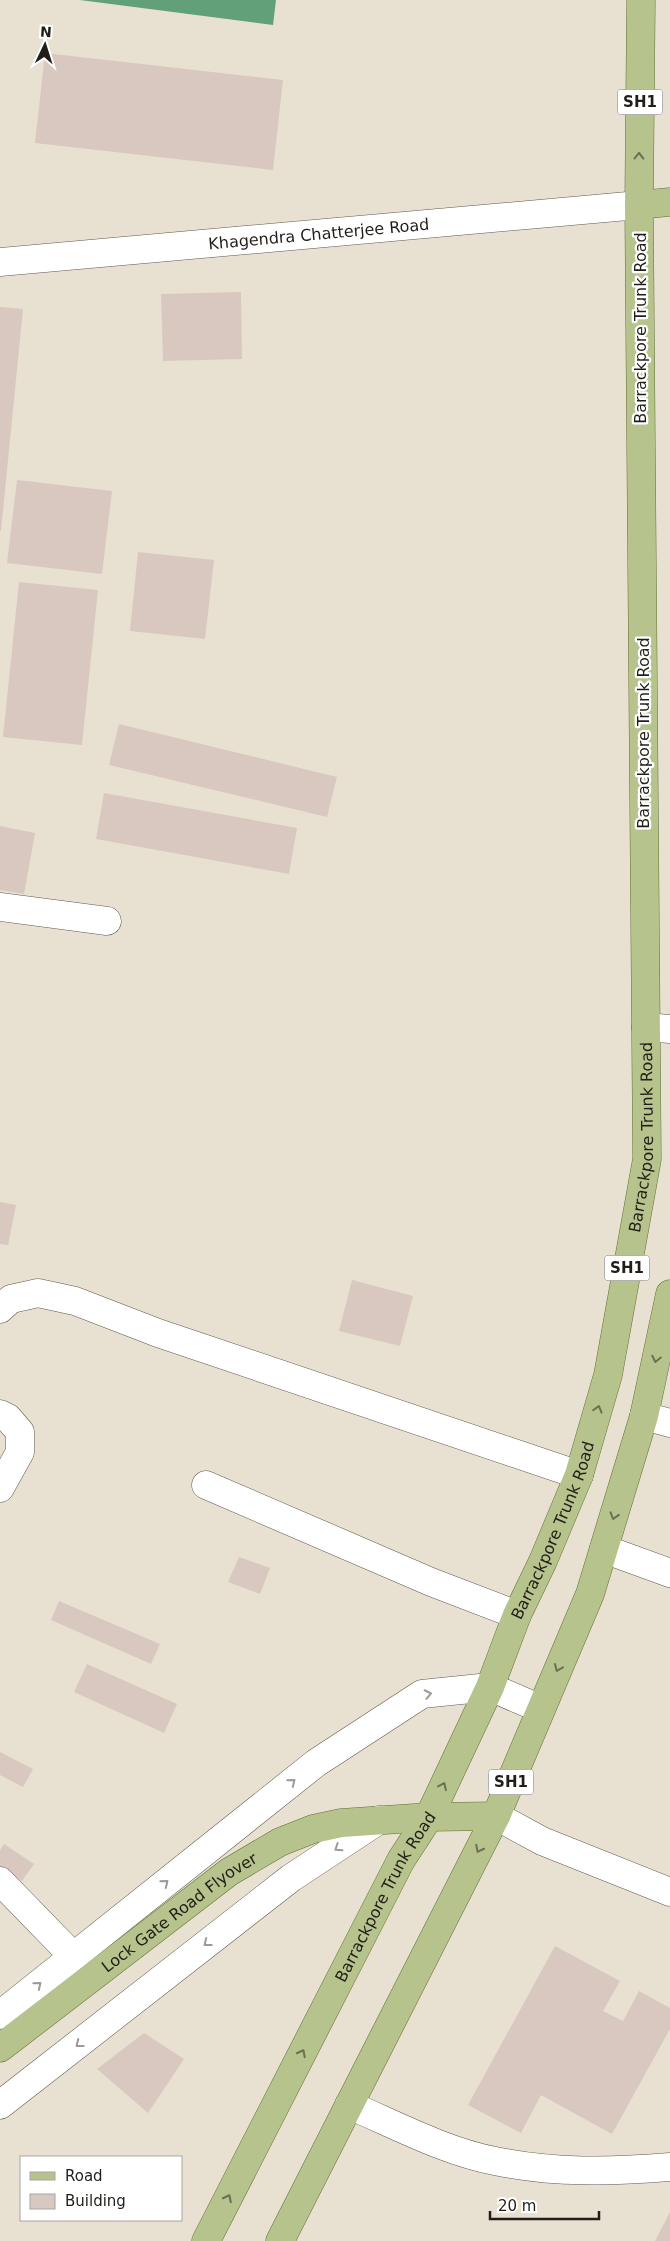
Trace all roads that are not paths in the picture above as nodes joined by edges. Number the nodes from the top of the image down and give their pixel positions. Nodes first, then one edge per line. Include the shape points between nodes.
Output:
1 (641, 0) edge
2 (670, 202) edge
3 (639, 205) junction
4 (0, 262) edge
5 (0, 907) edge
6 (107, 920) dead end
7 (658, 1028) edge
8 (669, 1300) edge
9 (0, 1309) edge
10 (0, 1414) edge
11 (644, 1416) junction
12 (670, 1423) edge
13 (579, 1475) junction
14 (206, 1485) dead end
15 (0, 1488) edge
16 (604, 1549) junction
17 (670, 1572) edge
18 (517, 1615) junction
19 (490, 1686) junction
20 (541, 1709) junction
21 (496, 1816) junction
22 (429, 1817) junction
23 (378, 1820) junction
24 (0, 1881) edge
25 (670, 1892) edge
26 (74, 1956) junction
27 (0, 2016) edge
28 (0, 2048) edge
29 (0, 2105) edge
30 (348, 2105) junction
31 (670, 2167) edge
32 (206, 2241) edge
33 (280, 2241) edge

3 -> 1 main road, Barrackpore Trunk Road / SH1
2 - 3 main road
3 - 4 street, Khagendra Chatterjee Road
3 - 7 main road, Barrackpore Trunk Road / SH1
5 - 6 street
13 -> 7 main road, Barrackpore Trunk Road / SH1 via 608,1375 647,1159
8 -> 11 main road, SH1
9 - 13 street via 11,1299 38,1293 75,1301 166,1336
10 - 15 street via 20,1432 20,1452
11 - 12 street
11 -> 16 main road, SH1
13 - 18 main road, Barrackpore Trunk Road / SH1
14 - 18 street via 431,1582
16 - 17 street
16 -> 20 main road, SH1 via 590,1594
18 - 19 main road, Barrackpore Trunk Road / SH1
19 - 20 street
22 -> 19 main road, Barrackpore Trunk Road / SH1
26 -> 19 street via 332,1752 422,1694
20 - 21 main road, SH1
21 - 22 main road, Lock Gate Road Flyover
21 - 25 street via 542,1841
21 -> 30 main road, SH1
22 - 23 main road, Lock Gate Road Flyover
32 -> 22 main road, Barrackpore Trunk Road / SH1 via 401,1860
23 - 28 main road, Lock Gate Road Flyover via 313,1829 280,1842 229,1872
23 -> 29 street via 291,1878
24 - 26 street
27 -> 26 street
30 - 31 street via 444,2146 494,2161 539,2168 607,2172
30 - 33 main road, SH1

